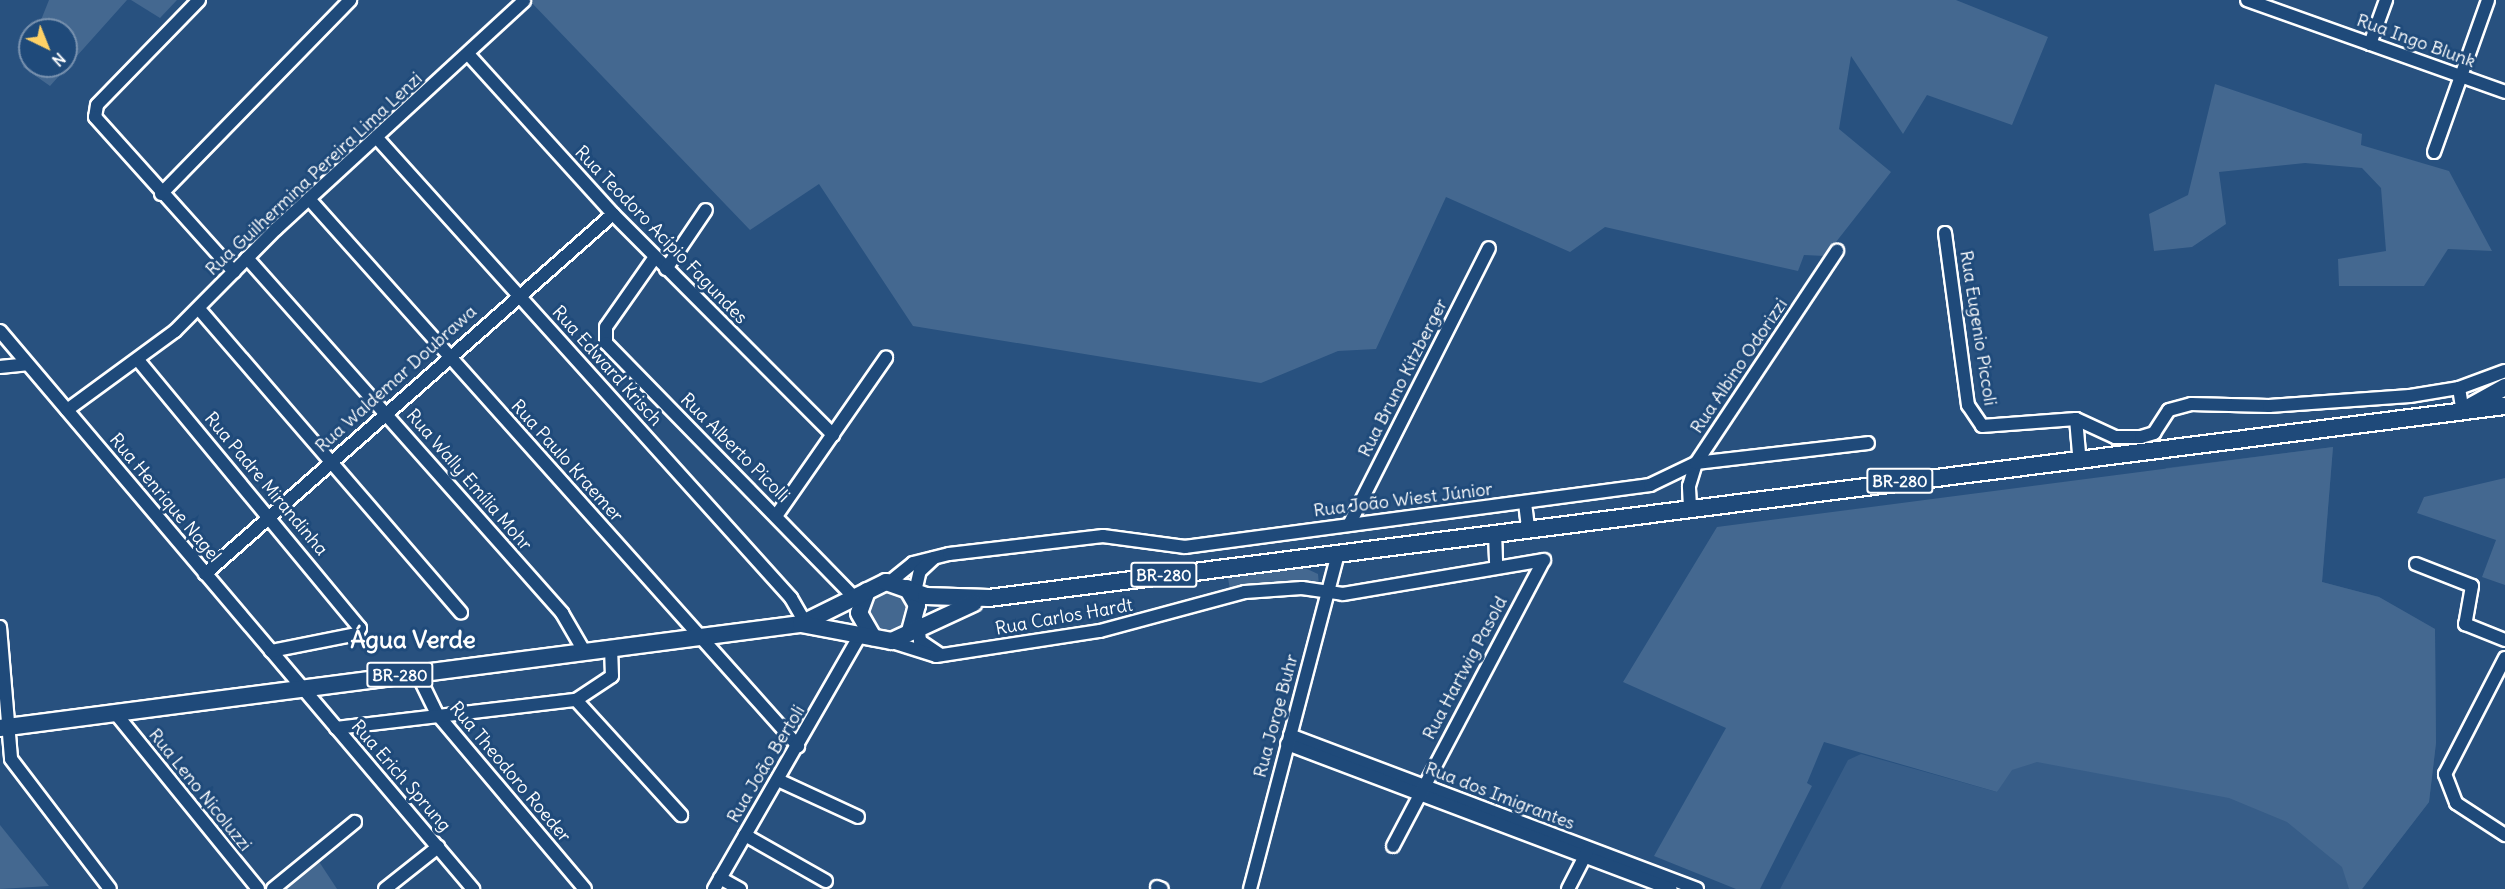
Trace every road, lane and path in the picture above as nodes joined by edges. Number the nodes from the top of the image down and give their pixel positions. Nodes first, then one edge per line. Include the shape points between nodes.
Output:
1 (199, 0) edge
2 (350, 0) edge
3 (2247, 0) edge
4 (2386, 0) edge
5 (2488, 0) edge
6 (524, 2) dead end
7 (2276, 5) edge
8 (2370, 44) junction
9 (468, 54) junction
10 (2460, 77) junction
11 (2505, 92) edge
12 (377, 138) junction
13 (2434, 152) dead end
14 (161, 194) junction
15 (309, 199) junction
16 (706, 210) dead end
17 (613, 214) junction
18 (1946, 233) dead end
19 (1489, 248) dead end
20 (1837, 251) dead end
21 (655, 257) junction
22 (247, 258) junction
23 (666, 269) junction
24 (234, 272) junction
25 (518, 294) junction
26 (199, 309) junction
27 (0, 331) edge
28 (449, 356) junction
29 (886, 358) dead end
30 (138, 360) junction
31 (27, 364) junction
32 (0, 367) edge
33 (2505, 371) edge
34 (2505, 387) edge
35 (2459, 388) junction
36 (2505, 398) edge
37 (2505, 406) edge
38 (2466, 407) junction
39 (67, 410) junction
40 (386, 413) junction
41 (2076, 419) junction
42 (2158, 429) junction
43 (833, 435) junction
44 (1868, 443) dead end
45 (2158, 447) junction
46 (2079, 457) junction
47 (331, 460) junction
48 (1696, 463) junction
49 (1525, 503) junction
50 (1690, 507) junction
51 (776, 516) junction
52 (270, 517) junction
53 (1349, 525) junction
54 (1528, 528) junction
55 (1495, 532) junction
56 (1338, 553) junction
57 (938, 556) junction
58 (1544, 560) joint
59 (2416, 564) dead end
60 (1496, 566) junction
61 (206, 574) junction
62 (838, 579) junction
63 (891, 581) junction
64 (912, 592) junction
65 (1327, 592) junction
66 (861, 598) junction
67 (989, 598) junction
68 (461, 612) dead end
69 (830, 621) junction
70 (803, 623) junction
71 (915, 624) junction
72 (0, 627) edge
73 (872, 635) junction
74 (700, 637) junction
75 (2505, 640) edge
76 (611, 648) junction
77 (272, 651) junction
78 (584, 651) junction
79 (942, 656) junction
80 (849, 658) junction
81 (2505, 658) edge
82 (417, 673) junction
83 (302, 687) junction
84 (3, 691) edge
85 (576, 700) junction
86 (116, 714) junction
87 (437, 714) junction
88 (4, 727) edge
89 (336, 728) junction
90 (1288, 739) junction
91 (798, 746) junction
92 (780, 777) junction
93 (1422, 790) junction
94 (860, 814) dead end
95 (681, 815) dead end
96 (355, 822) dead end
97 (745, 835) junction
98 (2505, 835) edge
99 (1393, 846) dead end
100 (438, 847) junction
101 (1587, 853) junction
102 (720, 878) junction
103 (826, 881) dead end
104 (110, 889) edge
105 (258, 889) edge
106 (273, 889) edge
107 (386, 889) edge
108 (473, 889) edge
109 (585, 889) edge
110 (714, 889) edge
111 (740, 889) edge
112 (1250, 889) edge
113 (1568, 889) edge
114 (1670, 889) edge
115 (1698, 889) edge

1 - 14 street via 94,110
2 - 14 street
3 - 7 street, Rua Ingo Blunk
4 - 8 street
5 - 10 street
6 - 9 street, Rua Guilhermina Pereira Lima Lenzi
7 - 8 street, Rua Ingo Blunk
8 - 10 street, Rua Ingo Blunk
9 - 12 street, Rua Guilhermina Pereira Lima Lenzi
9 - 17 street, Rua Teodoro Acípio Fagundes
10 - 11 street, Rua Ingo Blunk
10 - 13 street
12 - 15 street, Rua Guilhermina Pereira Lima Lenzi
12 - 25 street, Rua Edward Krisch
14 - 24 street
15 - 22 street, Rua Guilhermina Pereira Lima Lenzi
15 - 28 street, Rua Paulo Kraemer
16 - 23 street
17 - 21 street, Rua Teodoro Acípio Fagundes
17 - 25 street, Rua Waldemar Doubrawa
18 - 41 street, Rua Eugenio Piccoli via 1968,405 1982,426
19 - 53 street, Rua Bruno Kitzberger
20 - 48 street, Rua Albino Odorizzi
21 - 23 street, Rua Teodoro Acípio Fagundes
21 - 51 street, Rua Alberto Picolli via 606,327 606,343
22 - 24 street, Rua Guilhermina Pereira Lima Lenzi
22 - 40 street, Rua Wally Emília Mohr
23 - 43 street, Rua Teodoro Acípio Fagundes
24 - 26 street, Rua Guilhermina Pereira Lima Lenzi
25 - 28 street, Rua Waldemar Doubrawa
25 - 70 street, Rua Edward Krisch via 790,598
26 - 30 street, Rua Guilhermina Pereira Lima Lenzi
26 - 47 street
27 - 31 street, Rua Henrique Nagel
28 - 40 street, Rua Waldemar Doubrawa
28 - 74 street, Rua Paulo Kraemer
29 - 43 street
30 - 39 street, Rua Guilhermina Pereira Lima Lenzi
30 - 52 street, Rua Padre Mirandinha
31 - 32 street
31 - 39 street, Rua Henrique Nagel
33 - 35 street
34 - 38 highway
35 - 38 street
35 - 42 street via 2269,406 2191,404 2169,410
36 - 38 highway, BR-280
37 - 38 highway
38 - 45 highway, BR-280
39 - 61 street, Rua Henrique Nagel
40 - 47 street, Rua Waldemar Doubrawa
40 - 78 street, Rua Wally Emília Mohr via 568,621
41 - 42 street via 2126,439
41 - 46 street
42 - 45 street
43 - 51 street
44 - 48 street, Rua João Wiest Júnior
45 - 46 highway, BR-280
46 - 50 highway, BR-280
47 - 52 street, Rua Waldemar Doubrawa
47 - 68 street
48 - 49 street, Rua João Wiest Júnior via 1663,483
48 - 50 street, Rua Albino Odorizzi via 1689,486
49 - 53 street, Rua João Wiest Júnior
49 - 54 street
50 - 54 highway, BR-280
51 - 62 street, Rua Alberto Picolli
52 - 61 street, Rua Waldemar Doubrawa
52 - 77 street, Rua Padre Mirandinha via 358,622 357,634
53 - 57 street, Rua João Wiest Júnior via 1185,547 1103,536
54 - 55 highway, BR-280
55 - 56 highway, BR-280
55 - 60 street
56 - 65 street, Rua Jorge Buhr
56 - 67 highway, BR-280
57 - 63 street, Rua João Wiest Júnior via 913,563
57 - 64 street via 920,571
58 - 60 street, Rua Carlos Hardt
58 - 93 street, Rua Hartwig Pasold
59 - 75 street via 2472,586 2465,624
60 - 65 street, Rua Carlos Hardt via 1431,582
61 - 77 street, Rua Henrique Nagel
62 - 66 street, Rua Alberto Picolli
62 - 69 street via 839,594
63 - 64 highway, BR-280
63 - 66 highway
64 - 67 highway, BR-280
64 - 71 highway
65 - 79 street, Rua Carlos Hardt via 1302,588 1245,592 1100,631
65 - 90 street, Rua Jorge Buhr
66 - 69 highway
66 - 73 highway
67 - 71 highway, BR-280
69 - 70 highway, BR-280
69 - 73 highway, BR-280
69 - 80 street
70 - 74 highway, BR-280
71 - 73 highway, BR-280
71 - 79 street via 920,641
72 - 84 street
73 - 79 street, Rua Carlos Hardt via 921,655
73 - 80 street, Rua João Bertoli
74 - 76 highway, BR-280
74 - 91 street, Rua Paulo Kraemer
76 - 78 highway, BR-280
76 - 85 street via 612,676
77 - 83 street, Rua Henrique Nagel
78 - 82 highway, BR-280
80 - 91 street, Rua João Bertoli
81 - 98 street via 2447,764 2446,784 2456,803
82 - 83 highway, BR-280
82 - 87 street, Rua Theodoro Roeder
83 - 86 highway, BR-280
83 - 89 street, Rua Erich Sprung
84 - 88 street
85 - 87 street
85 - 95 street
86 - 88 highway, BR-280
86 - 105 street, Rua Leno Nicoluzzi
87 - 89 street
87 - 109 street, Rua Theodoro Roeder
88 - 104 street via 11,759
89 - 100 street, Rua Erich Sprung
90 - 93 street, Rua dos Imigrantes
90 - 112 street, Rua Jorge Buhr
91 - 92 street, Rua João Bertoli
92 - 94 street
92 - 97 street, Rua João Bertoli
93 - 99 street, Rua Hartwig Pasold
93 - 101 street, Rua dos Imigrantes
96 - 106 street
97 - 102 street, Rua João Bertoli
97 - 103 street
100 - 107 street
100 - 108 street, Rua Erich Sprung
101 - 113 street
101 - 114 street, Rua dos Imigrantes
101 - 115 street, Rua dos Imigrantes
102 - 110 street, Rua João Bertoli
102 - 111 street

